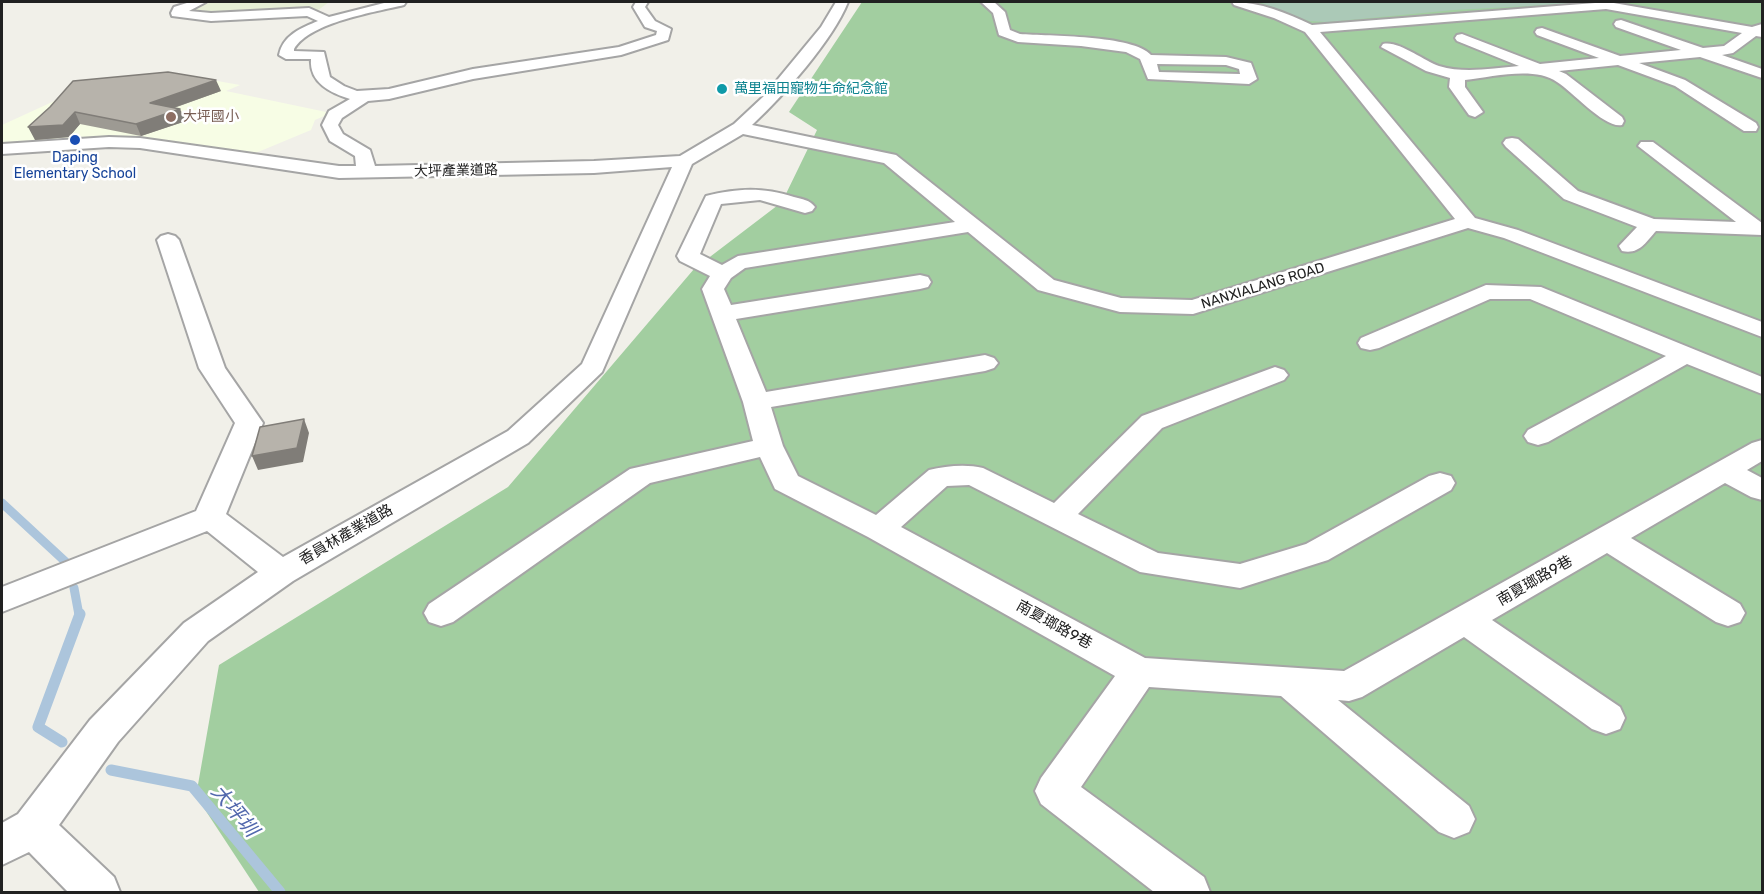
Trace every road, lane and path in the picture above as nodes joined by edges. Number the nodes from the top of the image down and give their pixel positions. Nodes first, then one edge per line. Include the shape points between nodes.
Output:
1 (200, 2) edge
2 (400, 2) edge
3 (642, 2) edge
4 (842, 2) edge
5 (987, 2) edge
6 (1238, 2) edge
7 (326, 22) junction
8 (1621, 24) dead end
9 (1310, 29) junction
10 (1760, 30) edge
11 (1542, 32) dead end
12 (1461, 38) dead end
13 (1388, 47) dead end
14 (1701, 52) junction
15 (1148, 59) junction
16 (1618, 60) junction
17 (1536, 68) junction
18 (1758, 70) edge
19 (1458, 76) junction
20 (364, 97) junction
21 (1475, 112) dead end
22 (1616, 121) dead end
23 (1750, 127) dead end
24 (740, 128) junction
25 (1512, 143) dead end
26 (1647, 146) dead end
27 (2, 149) edge
28 (684, 161) junction
29 (366, 171) junction
30 (805, 207) dead end
31 (1468, 222) junction
32 (972, 225) junction
33 (1651, 225) junction
34 (1760, 229) edge
35 (168, 240) dead end
36 (1630, 246) dead end
37 (723, 274) junction
38 (920, 282) dead end
39 (722, 314) junction
40 (1762, 330) edge
41 (1370, 344) dead end
42 (1686, 355) junction
43 (985, 363) dead end
44 (1275, 375) dead end
45 (1762, 386) edge
46 (756, 402) junction
47 (1538, 436) dead end
48 (769, 446) junction
49 (1762, 449) edge
50 (1725, 471) junction
51 (1440, 483) dead end
52 (1762, 490) edge
53 (209, 518) junction
54 (1058, 518) junction
55 (879, 530) junction
56 (1609, 539) junction
57 (281, 573) junction
58 (2, 600) edge
59 (441, 613) dead end
60 (1728, 613) dead end
61 (1466, 620) junction
62 (1139, 672) junction
63 (1293, 684) junction
64 (1606, 718) dead end
65 (1454, 819) dead end
66 (17, 837) edge
67 (98, 892) edge
68 (1188, 892) edge

1 - 7 street via 177,13 242,16 309,12
2 - 7 street
3 - 20 street via 639,7 650,24 664,29 663,37 621,51 473,74
4 - 24 street, 大坪產業道路 via 827,29 770,99
5 - 15 street via 999,12 1004,32 1018,38 1122,47 1140,52
6 - 9 street
7 - 20 street via 302,32 288,45 286,55 319,55 317,64 326,82 341,93
8 - 14 street
9 - 10 street via 1606,5
9 - 31 street
10 - 14 street via 1728,50
11 - 16 street
12 - 17 street
13 - 19 street
14 - 16 street
14 - 18 street
15 - 15 street via 1226,61 1246,66 1249,79 1153,76
16 - 17 street
16 - 23 street via 1680,83
17 - 19 street
17 - 22 street via 1561,77
19 - 21 street via 1457,87
20 - 29 street via 335,115 330,125 336,137 364,154
24 - 28 street, 大坪產業道路
24 - 32 street, NANXIALANG ROAD via 890,159
25 - 33 street via 1571,195
26 - 34 street
27 - 29 street, 大坪產業道路 via 140,143 293,167
28 - 29 street, 大坪產業道路 via 594,167
28 - 57 street, 香員林產業道路 via 593,367 518,437
30 - 37 street via 763,192 742,192 713,200 688,256
31 - 32 street, NANXIALANG ROAD via 1193,308 1120,305 1046,285
31 - 40 street via 1511,234
32 - 37 street via 738,263
33 - 34 street
33 - 36 street
35 - 53 street via 212,368 249,423
37 - 39 street, 南夏瑯路9巷 via 713,289
38 - 39 street
39 - 46 street, 南夏瑯路9巷
41 - 42 street via 1486,292 1533,292
42 - 45 street
42 - 47 street
43 - 46 street
44 - 54 street via 1152,422
46 - 48 street, 南夏瑯路9巷
48 - 55 street, 南夏瑯路9巷 via 786,483
48 - 59 street via 640,476
49 - 50 street, 南夏瑯路9巷
50 - 52 street
50 - 56 street, 南夏瑯路9巷
51 - 54 street via 1317,552 1240,576 1152,564
53 - 57 street
53 - 58 street
54 - 55 street via 973,475 939,477
55 - 62 street, 南夏瑯路9巷
56 - 60 street
56 - 61 street, 南夏瑯路9巷
57 - 66 street, 香員林產業道路 via 196,632 104,731
61 - 63 street, 南夏瑯路9巷 via 1349,686
61 - 64 street
62 - 63 street, 南夏瑯路9巷
62 - 68 street via 1055,791
63 - 65 street
66 - 67 street, 香員林產業道路

